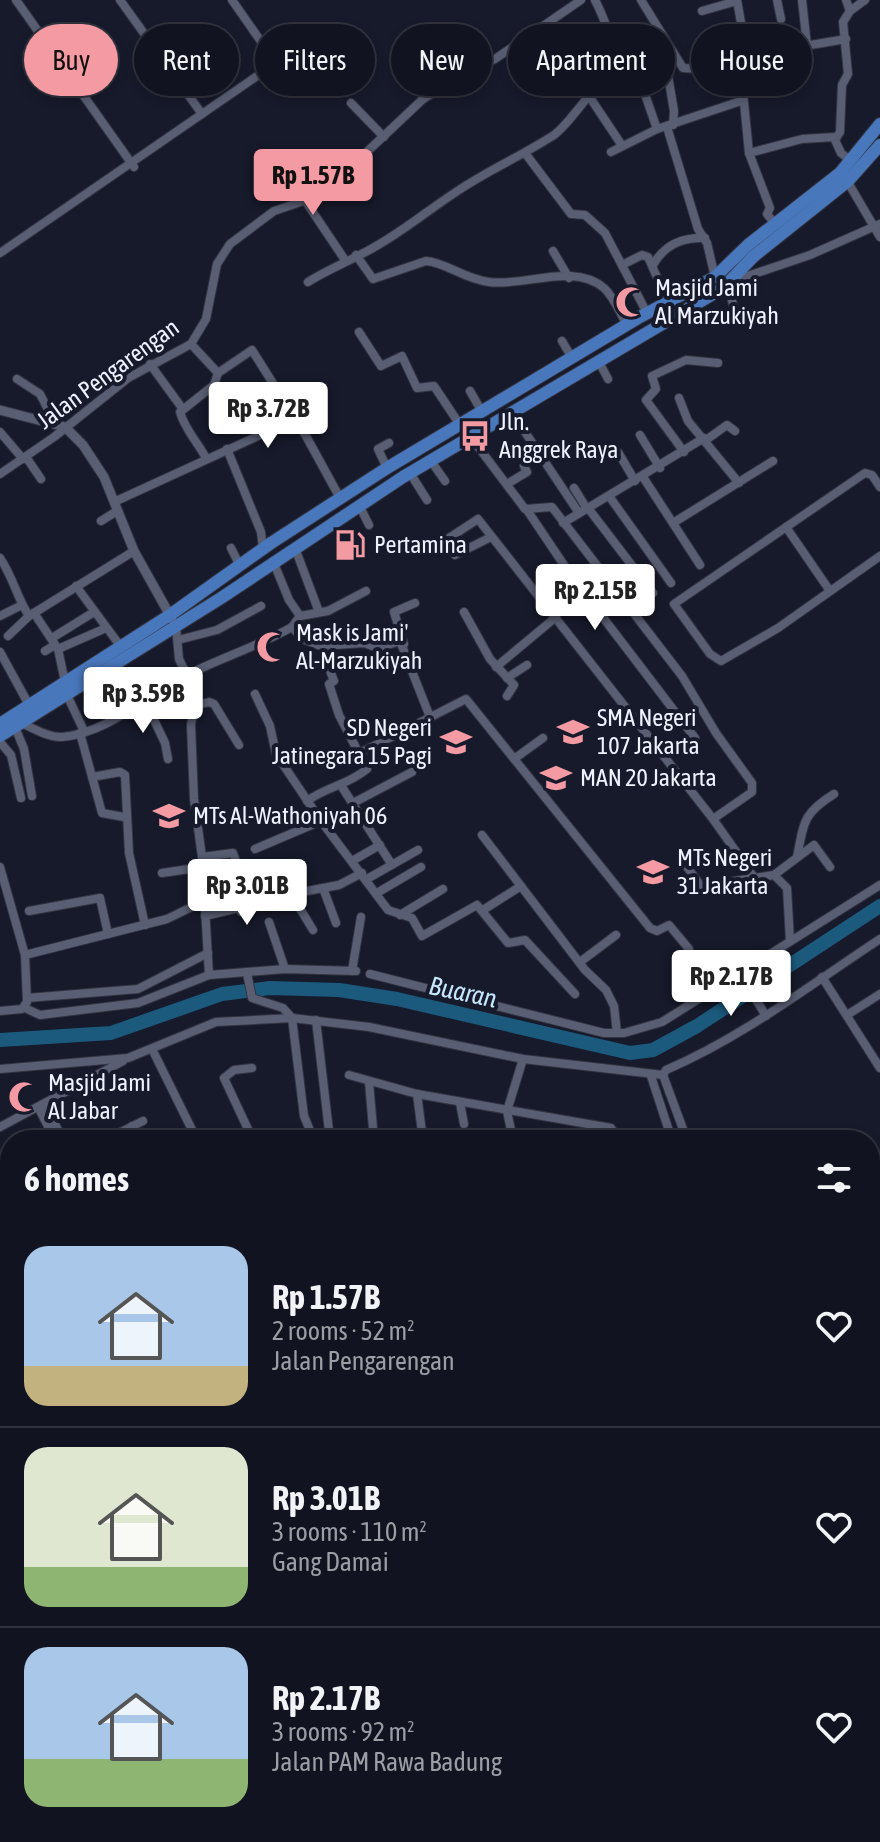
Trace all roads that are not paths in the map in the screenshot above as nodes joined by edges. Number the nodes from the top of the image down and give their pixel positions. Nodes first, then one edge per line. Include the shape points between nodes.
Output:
1 (16, 0) edge
2 (120, 0) edge
3 (232, 0) edge
4 (581, 0) edge
5 (595, 0) edge
6 (641, 0) edge
7 (737, 0) edge
8 (777, 0) edge
9 (802, 0) edge
10 (846, 0) edge
11 (865, 0) edge
12 (702, 11) dead end
13 (850, 11) junction
14 (781, 19) dead end
15 (607, 24) edge
16 (741, 24) edge
17 (805, 24) edge
18 (846, 39) junction
19 (812, 44) edge
20 (492, 60) edge
21 (675, 63) edge
22 (679, 63) junction
23 (691, 69) edge
24 (428, 96) edge
25 (589, 96) joint
26 (649, 96) edge
27 (671, 96) edge
28 (741, 96) edge
29 (741, 101) junction
30 (351, 103) dead end
31 (202, 114) junction
32 (880, 124) edge
33 (666, 127) junction
34 (384, 137) junction
35 (835, 137) junction
36 (621, 144) junction
37 (880, 145) edge
38 (611, 152) dead end
39 (525, 153) junction
40 (749, 153) junction
41 (336, 161) dead end
42 (851, 161) junction
43 (132, 164) junction
44 (844, 177) junction
45 (342, 179) junction
46 (306, 202) junction
47 (775, 224) junction
48 (877, 225) edge
49 (880, 237) edge
50 (705, 238) junction
51 (553, 251) dead end
52 (0, 253) edge
53 (356, 255) junction
54 (345, 260) junction
55 (624, 264) junction
56 (653, 265) junction
57 (715, 277) junction
58 (569, 278) junction
59 (308, 282) dead end
60 (729, 283) junction
61 (668, 302) junction
62 (647, 313) junction
63 (735, 313) dead end
64 (627, 325) junction
65 (359, 332) dead end
66 (562, 341) dead end
67 (191, 344) junction
68 (572, 358) junction
69 (598, 360) junction
70 (718, 363) dead end
71 (150, 364) junction
72 (218, 373) junction
73 (17, 379) dead end
74 (608, 379) dead end
75 (470, 391) dead end
76 (679, 398) dead end
77 (182, 408) junction
78 (0, 410) edge
79 (511, 411) junction
80 (482, 412) junction
81 (295, 419) junction
82 (55, 423) junction
83 (460, 425) junction
84 (65, 427) junction
85 (735, 431) dead end
86 (0, 432) edge
87 (640, 435) dead end
88 (470, 436) junction
89 (705, 439) junction
90 (389, 443) dead end
91 (227, 449) junction
92 (618, 452) dead end
93 (684, 452) junction
94 (25, 458) junction
95 (206, 458) junction
96 (431, 461) junction
97 (773, 461) dead end
98 (524, 466) dead end
99 (387, 468) junction
100 (660, 468) junction
101 (410, 473) junction
102 (0, 474) edge
103 (41, 479) dead end
104 (639, 479) junction
105 (445, 481) dead end
106 (739, 483) junction
107 (507, 484) junction
108 (880, 487) edge
109 (574, 488) dead end
110 (609, 496) junction
111 (340, 498) junction
112 (427, 500) dead end
113 (359, 505) junction
114 (116, 506) junction
115 (527, 510) junction
116 (585, 510) junction
117 (101, 521) dead end
118 (563, 523) junction
119 (673, 523) junction
120 (369, 525) dead end
121 (786, 527) junction
122 (449, 538) dead end
123 (489, 538) junction
124 (295, 547) junction
125 (231, 548) dead end
126 (263, 548) junction
127 (134, 551) junction
128 (455, 555) dead end
129 (880, 556) edge
130 (1, 561) edge
131 (273, 561) junction
132 (700, 565) dead end
133 (240, 566) junction
134 (671, 583) dead end
135 (76, 586) junction
136 (366, 591) dead end
137 (830, 591) junction
138 (653, 593) dead end
139 (415, 603) dead end
140 (22, 605) junction
141 (261, 606) dead end
142 (94, 612) junction
143 (319, 612) junction
144 (464, 612) dead end
145 (32, 615) junction
146 (0, 616) edge
147 (300, 616) junction
148 (556, 617) junction
149 (173, 620) junction
150 (292, 627) junction
151 (106, 628) junction
152 (8, 636) dead end
153 (178, 640) junction
154 (55, 644) junction
155 (404, 644) junction
156 (328, 646) junction
157 (121, 647) junction
158 (45, 651) dead end
159 (0, 652) edge
160 (114, 665) junction
161 (527, 665) dead end
162 (496, 667) junction
163 (187, 675) junction
164 (507, 678) junction
165 (66, 688) junction
166 (255, 694) dead end
167 (507, 696) dead end
168 (145, 701) junction
169 (29, 705) junction
170 (194, 706) junction
171 (128, 710) junction
172 (430, 717) junction
173 (0, 724) edge
174 (18, 725) junction
175 (82, 732) junction
176 (0, 736) edge
177 (543, 738) dead end
178 (695, 738) dead end
179 (0, 742) edge
180 (239, 745) dead end
181 (358, 754) junction
182 (168, 759) dead end
183 (514, 759) junction
184 (412, 772) dead end
185 (92, 777) junction
186 (342, 787) junction
187 (834, 794) dead end
188 (32, 796) dead end
189 (21, 798) dead end
190 (307, 801) junction
191 (353, 803) junction
192 (124, 817) junction
193 (713, 819) junction
194 (224, 821) dead end
195 (321, 821) junction
196 (197, 822) junction
197 (482, 835) dead end
198 (380, 845) junction
199 (255, 849) dead end
200 (418, 850) dead end
201 (797, 857) junction
202 (682, 860) dead end
203 (352, 861) junction
204 (203, 862) junction
205 (392, 865) junction
206 (0, 867) edge
207 (421, 867) dead end
208 (830, 867) dead end
209 (162, 873) dead end
210 (774, 875) junction
211 (364, 876) junction
212 (756, 880) junction
213 (880, 885) edge
214 (521, 886) junction
215 (323, 888) junction
216 (443, 889) dead end
217 (377, 893) junction
218 (291, 894) junction
219 (206, 900) junction
220 (10, 903) junction
221 (0, 907) edge
222 (253, 908) junction
223 (483, 910) junction
224 (29, 911) dead end
225 (400, 915) junction
226 (205, 916) junction
227 (361, 917) dead end
228 (269, 922) dead end
229 (336, 923) dead end
230 (145, 925) junction
231 (313, 930) dead end
232 (108, 934) junction
233 (616, 935) dead end
234 (880, 939) edge
235 (790, 941) junction
236 (208, 953) junction
237 (25, 955) junction
238 (580, 962) junction
239 (285, 969) junction
240 (370, 974) dead end
241 (209, 975) junction
242 (741, 975) junction
243 (248, 976) junction
244 (822, 977) junction
245 (708, 993) junction
246 (575, 994) dead end
247 (880, 994) edge
248 (27, 1004) junction
249 (0, 1011) edge
250 (766, 1014) junction
251 (847, 1015) junction
252 (292, 1018) junction
253 (316, 1020) junction
254 (617, 1033) junction
255 (153, 1051) junction
256 (877, 1056) edge
257 (128, 1058) junction
258 (523, 1059) junction
259 (252, 1068) dead end
260 (880, 1068) edge
261 (0, 1069) edge
262 (349, 1075) dead end
263 (663, 1075) junction
264 (651, 1076) junction
265 (369, 1082) junction
266 (417, 1094) junction
267 (460, 1103) junction
268 (42, 1105) junction
269 (507, 1111) junction
270 (143, 1121) dead end
271 (464, 1124) dead end
272 (132, 1126) junction
273 (0, 1127) edge
274 (51, 1130) edge
275 (57, 1130) edge
276 (124, 1130) edge
277 (134, 1130) edge
278 (192, 1130) edge
279 (248, 1130) edge
280 (310, 1130) edge
281 (329, 1130) edge
282 (373, 1130) edge
283 (422, 1130) edge
284 (511, 1130) edge
285 (612, 1130) edge
286 (669, 1130) edge
287 (683, 1130) edge

1 - 43 street
2 - 31 street
3 - 31 street via 276,63
4 - 20 street, Jalan Pengarengan
5 - 15 street
6 - 22 street
7 - 12 street
7 - 16 street
8 - 14 street
9 - 17 street
10 - 13 street
11 - 13 street
13 - 18 street via 843,22
18 - 19 street
18 - 35 street via 848,74
21 - 22 street
22 - 23 street
24 - 34 street, Jalan Pengarengan
25 - 36 street
25 - 39 street via 569,124
26 - 33 street
27 - 33 street via 674,111
28 - 29 street
29 - 33 street
29 - 40 street
30 - 34 street
31 - 43 street
32 - 42 main road
33 - 36 street
33 - 50 street
34 - 45 street, Jalan Pengarengan
35 - 40 street via 802,139
35 - 42 street
36 - 38 street
37 - 44 main road
39 - 53 street
39 - 55 street via 571,214 585,215 605,233
40 - 47 street via 770,208 767,214
41 - 45 street
42 - 44 main road
43 - 52 street
44 - 47 main road
44 - 48 street
44 - 60 main road
45 - 46 street, Jalan Pengarengan
46 - 54 street
46 - 67 street, Jalan Pengarengan via 274,211 230,244 217,264 206,319
47 - 57 main road
48 - 49 street
48 - 60 street
50 - 56 street via 671,245
50 - 57 street
51 - 58 street
53 - 54 street
53 - 58 street via 373,279 426,261 487,282
54 - 59 street
55 - 56 street via 644,255
55 - 62 street
56 - 61 street
57 - 61 main road
58 - 64 street via 603,288
60 - 63 street
60 - 69 main road
61 - 62 main road
62 - 64 main road
64 - 68 main road
65 - 83 street via 381,366 402,356 417,388 434,386
66 - 68 street
67 - 71 street, Jalan Pengarengan
67 - 72 street
68 - 80 main road
69 - 74 street
69 - 79 main road
70 - 93 street via 686,360 652,376 656,389 646,400
71 - 77 street
71 - 84 street, Jalan Pengarengan
72 - 77 street via 214,385
72 - 81 street via 252,350
73 - 82 street via 40,394
75 - 80 street
76 - 89 street via 688,421
77 - 95 street via 186,428
78 - 82 street
79 - 88 main road
79 - 116 street
80 - 83 main road
81 - 91 street
81 - 111 street
82 - 84 street
83 - 99 main road
84 - 94 street, Jalan Pengarengan
84 - 114 street via 104,477
85 - 89 street via 727,425
86 - 94 street
87 - 100 street
88 - 96 main road
88 - 107 street
89 - 93 street
89 - 106 street
90 - 99 street via 378,449
91 - 95 street
91 - 126 street
92 - 104 street
93 - 100 street
94 - 102 street, Jalan Pengarengan
94 - 103 street
95 - 114 street
96 - 101 main road
96 - 105 street
97 - 106 street
98 - 107 street via 527,472
99 - 111 main road
100 - 104 street
101 - 112 street
101 - 113 main road
104 - 110 street
104 - 119 street
106 - 119 street
107 - 115 street
108 - 121 street via 865,473
109 - 116 street
110 - 116 street
110 - 134 street
111 - 126 main road
113 - 120 street
113 - 124 main road
114 - 117 street
114 - 127 street
115 - 118 street via 548,505
115 - 178 street
116 - 118 street
116 - 138 street
118 - 193 street via 682,676 752,783 752,792
119 - 132 street
121 - 137 street
121 - 137 street via 677,601 676,608 721,661
122 - 123 street via 477,519
123 - 128 street
123 - 148 street
124 - 131 main road
124 - 143 street
125 - 133 street
126 - 133 main road
127 - 135 street
127 - 149 street
129 - 137 street
130 - 140 street
131 - 147 street
131 - 149 main road
133 - 149 main road
135 - 142 street
135 - 145 street
136 - 143 street
139 - 155 street via 394,612
140 - 145 street
140 - 146 street
141 - 153 street via 217,630
142 - 151 street
142 - 154 street
143 - 147 street
144 - 162 street
145 - 152 street
145 - 154 street
147 - 150 street
148 - 162 street
148 - 193 street
149 - 153 street
149 - 157 main road
149 - 160 main road
150 - 156 street via 303,639
150 - 163 street
151 - 154 street
151 - 157 street
153 - 163 street
154 - 158 street
154 - 165 street
155 - 156 street via 397,640 378,648 364,643
155 - 172 street
156 - 181 street via 334,681 329,684
157 - 165 main road
159 - 169 street
160 - 165 main road
160 - 171 street
161 - 164 street
162 - 164 street
163 - 168 street
163 - 170 street
164 - 167 street via 515,687
165 - 169 main road
165 - 174 main road
165 - 175 street
166 - 190 street via 276,754
168 - 171 street
168 - 182 street
169 - 173 main road
170 - 180 street via 214,704
170 - 196 street
171 - 175 street
172 - 181 street
172 - 183 street via 466,699
174 - 175 street via 57,737
174 - 176 main road
174 - 188 street
175 - 185 street
177 - 183 street
179 - 189 street via 11,755
181 - 186 street via 367,770
183 - 245 street via 650,928 670,927 689,949
184 - 191 street
185 - 192 street via 102,813
185 - 192 street via 124,773
186 - 190 street via 326,788
186 - 191 street
187 - 201 street via 804,820
190 - 195 street
191 - 198 street
192 - 230 street
193 - 212 street
194 - 196 street
195 - 199 street
195 - 203 street
196 - 204 street
197 - 214 street
198 - 203 street
198 - 205 street
200 - 205 street
201 - 208 street via 814,845
201 - 210 street
202 - 212 street via 701,886
203 - 211 street
204 - 209 street
204 - 219 street
204 - 222 street via 233,853
205 - 211 street
206 - 220 street
207 - 217 street
210 - 212 street
210 - 235 street via 787,888
211 - 215 street
211 - 217 street
213 - 235 street
214 - 223 street
214 - 238 street
215 - 218 street
215 - 229 street
216 - 225 street
217 - 225 street via 388,910
218 - 222 street
218 - 231 street
219 - 226 street
219 - 230 street
220 - 221 street
220 - 237 street
222 - 226 street
223 - 225 street via 472,905 422,936 412,918
223 - 246 street via 508,943 525,940
224 - 232 street via 100,898
226 - 236 street
227 - 239 street via 354,971
228 - 239 street
230 - 232 street
232 - 237 street
233 - 238 street
234 - 244 street
235 - 242 street
236 - 241 street
236 - 248 street via 138,989
237 - 248 street
238 - 254 street via 609,996
239 - 243 street
240 - 254 street
241 - 243 street
241 - 248 street via 138,1003 40,1015
242 - 245 street
242 - 250 street
243 - 252 street via 254,1000 283,1008
244 - 250 street
244 - 251 street
245 - 254 street via 651,1027
247 - 251 street
248 - 249 street
250 - 263 street
251 - 256 street
252 - 253 street
252 - 255 street via 216,1022
252 - 280 street
253 - 258 street
253 - 281 street
255 - 257 street
255 - 278 street
256 - 260 street
257 - 261 street
257 - 268 street
258 - 264 street
258 - 269 street
259 - 279 street via 234,1070 224,1078
262 - 265 street
263 - 264 street
263 - 287 street
264 - 286 street
265 - 266 street
265 - 282 street
266 - 267 street
266 - 283 street
267 - 269 street
267 - 271 street
268 - 273 street
268 - 274 street
268 - 275 street
269 - 284 street
269 - 285 street
270 - 272 street
272 - 276 street
272 - 277 street

